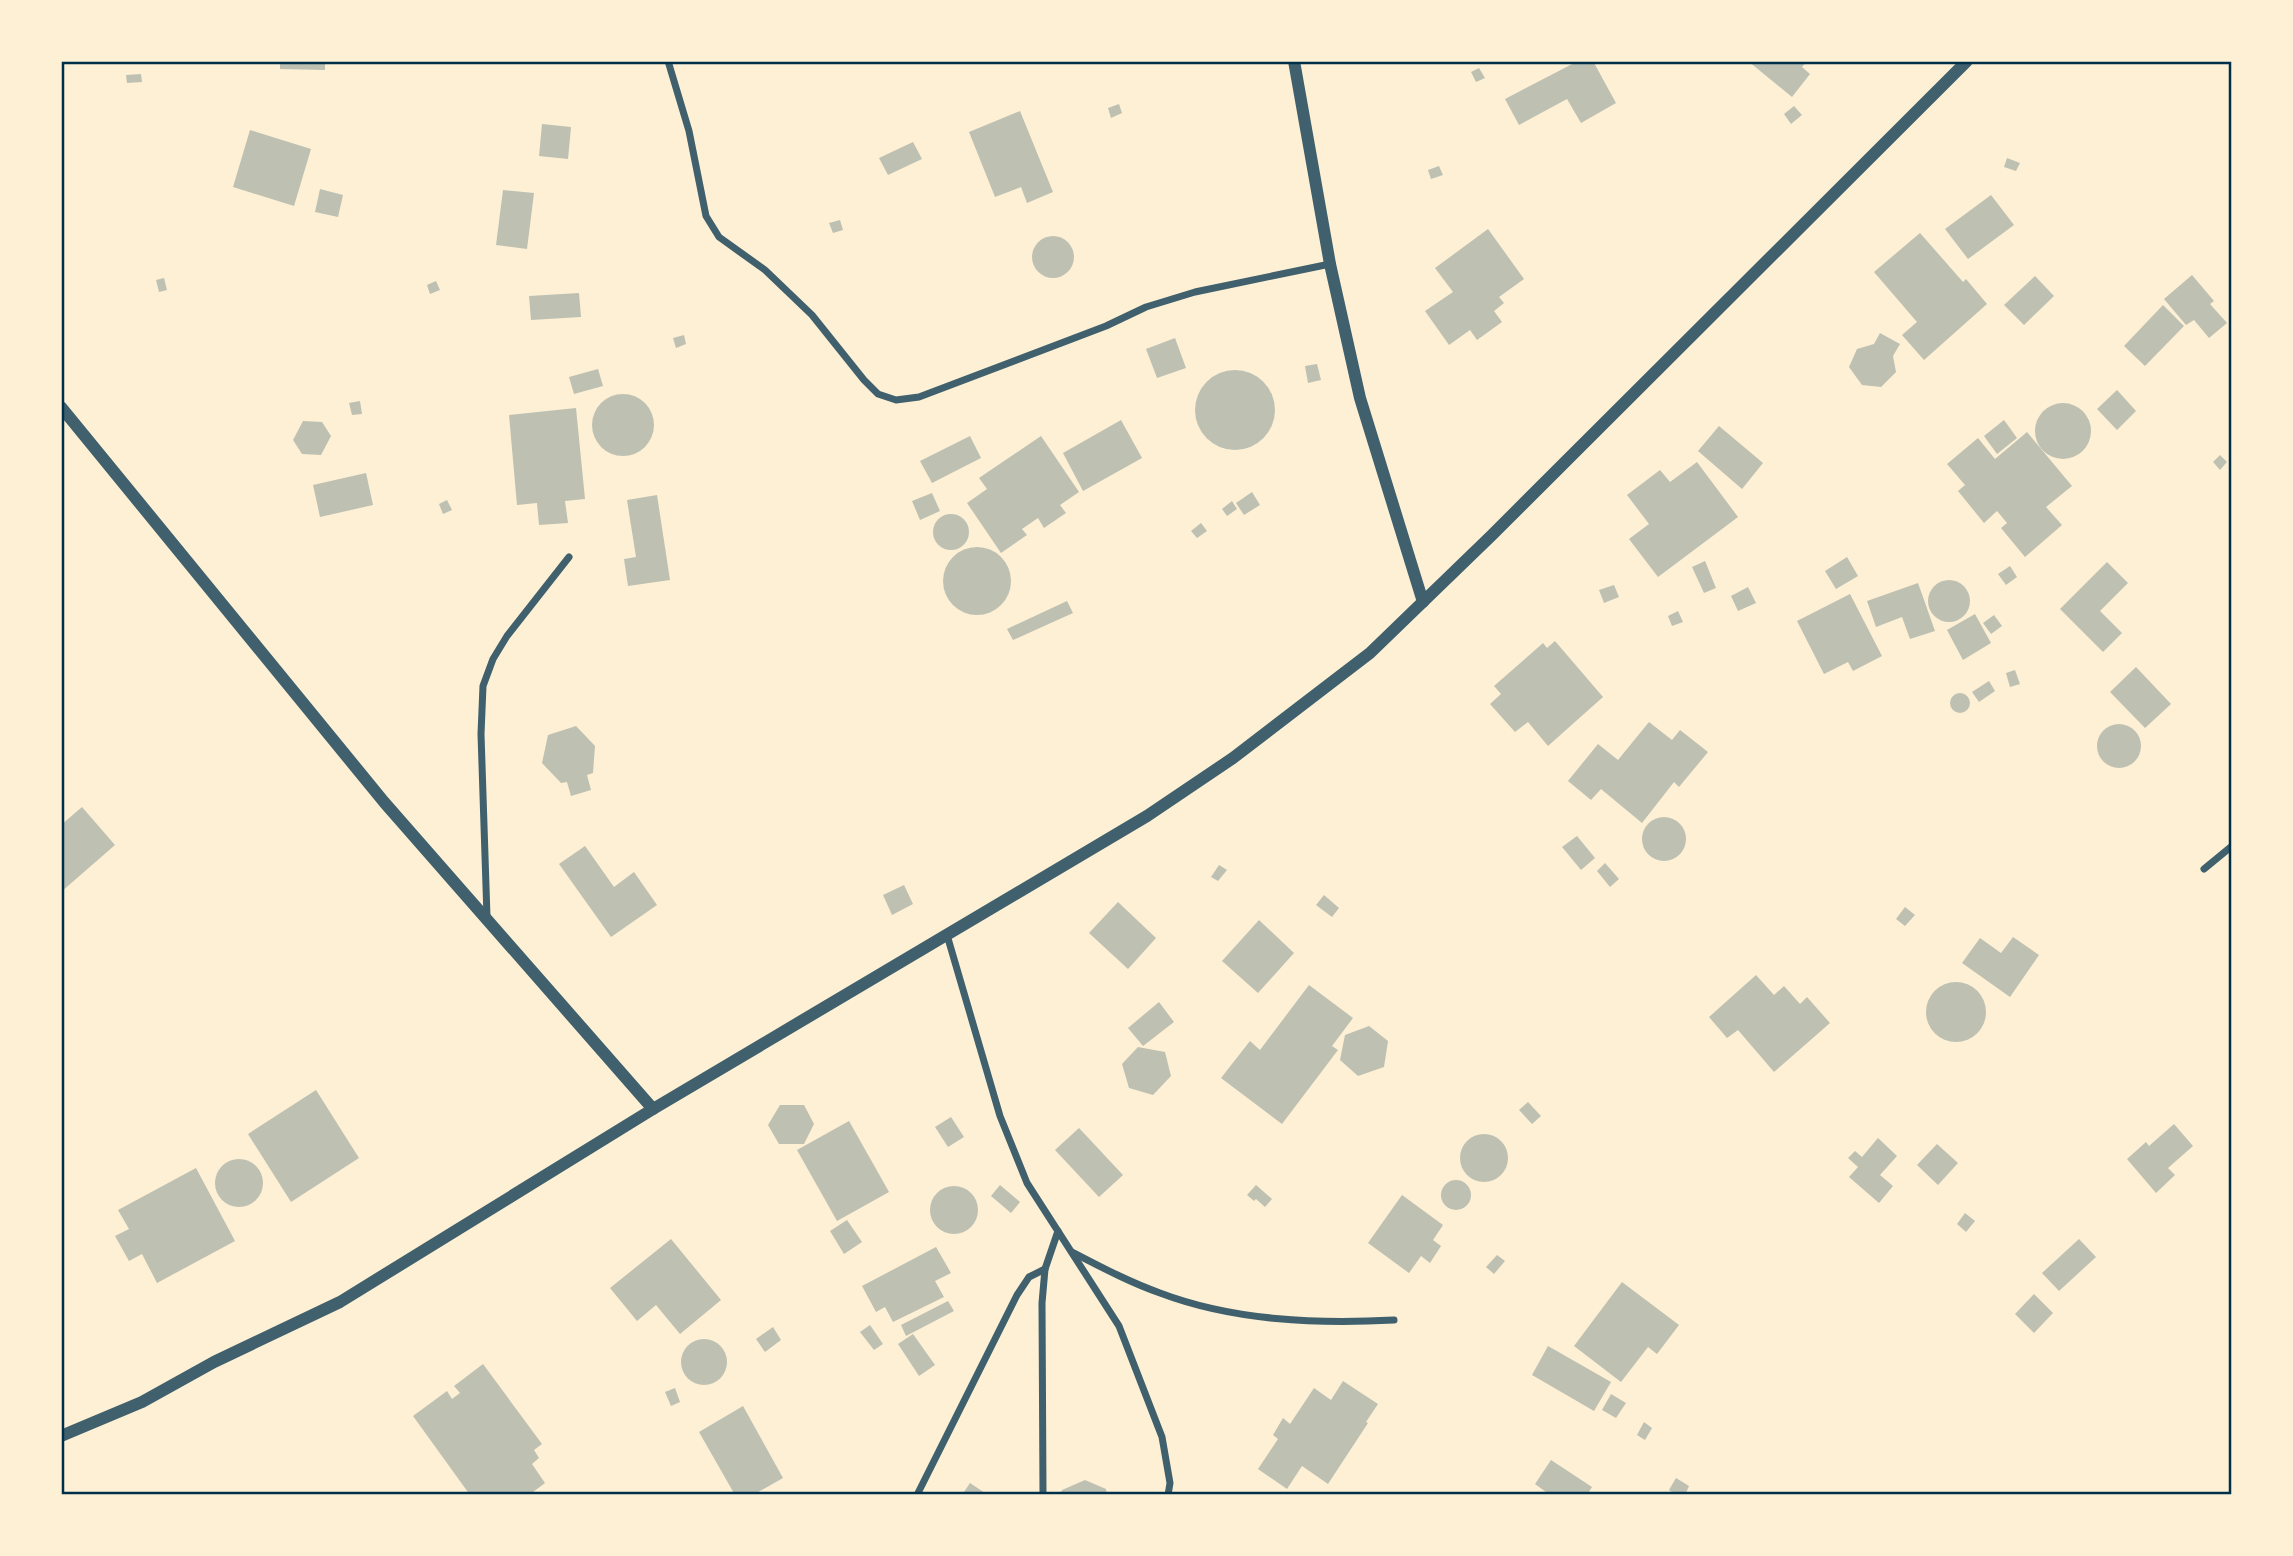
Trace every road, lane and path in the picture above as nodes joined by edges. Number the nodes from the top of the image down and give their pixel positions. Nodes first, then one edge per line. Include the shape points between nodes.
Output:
1 (668, 61) edge
2 (1294, 61) edge
3 (1967, 61) edge
4 (1330, 264) junction
5 (61, 407) edge
6 (569, 557) dead end
7 (1423, 602) junction
8 (2232, 846) edge
9 (2204, 869) dead end
10 (487, 921) junction
11 (947, 935) junction
12 (653, 1109) junction
13 (1058, 1231) junction
14 (1071, 1251) junction
15 (1045, 1269) junction
16 (1394, 1320) dead end
17 (61, 1436) edge
18 (918, 1495) edge
19 (1043, 1495) edge
20 (1168, 1495) edge

1 - 4 street via 689,131 706,216 719,237 765,270 812,315 878,394 896,400 919,397 1146,307
2 - 4 street
3 - 7 street
4 - 7 street via 1360,398
5 - 10 street
6 - 10 street via 507,636 483,686
7 - 11 street via 1370,653 1234,758 1147,817
8 - 9 street
10 - 12 street
11 - 12 street
11 - 13 street via 1000,1116 1027,1182
12 - 17 street via 340,1302 142,1402
13 - 14 street
13 - 15 street
14 - 16 street via 1130,1282 1214,1308 1291,1320
14 - 20 street via 1119,1326 1162,1437
15 - 18 street via 1029,1277 1017,1295
15 - 19 street

